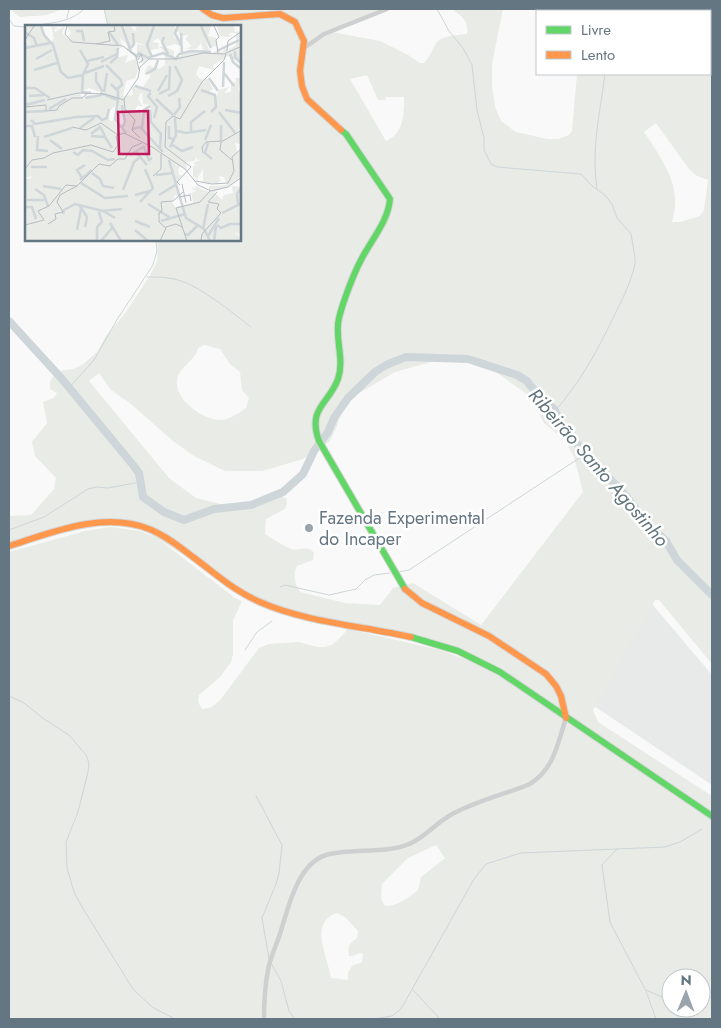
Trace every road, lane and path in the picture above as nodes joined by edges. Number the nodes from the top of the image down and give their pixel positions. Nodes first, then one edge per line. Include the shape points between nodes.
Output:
1 (203, 9) edge
2 (387, 9) edge
3 (304, 48) junction
4 (9, 546) edge
5 (566, 718) junction
6 (712, 816) edge
7 (264, 1019) edge

1 - 3 main road via 223,18 285,16 298,27
2 - 3 street via 324,34
3 - 5 main road via 300,70 307,99 346,134 389,195 391,204 386,219 360,262 340,317 339,374 317,412 314,425 319,441 406,590 422,603 489,636 546,674 561,696
4 - 5 main road via 94,523 114,522 145,527 173,542 254,601 279,610 405,636 458,651 501,672
5 - 6 main road
5 - 7 street via 552,759 539,778 530,784 468,806 408,845 327,855 315,861 297,886 287,908 269,965

